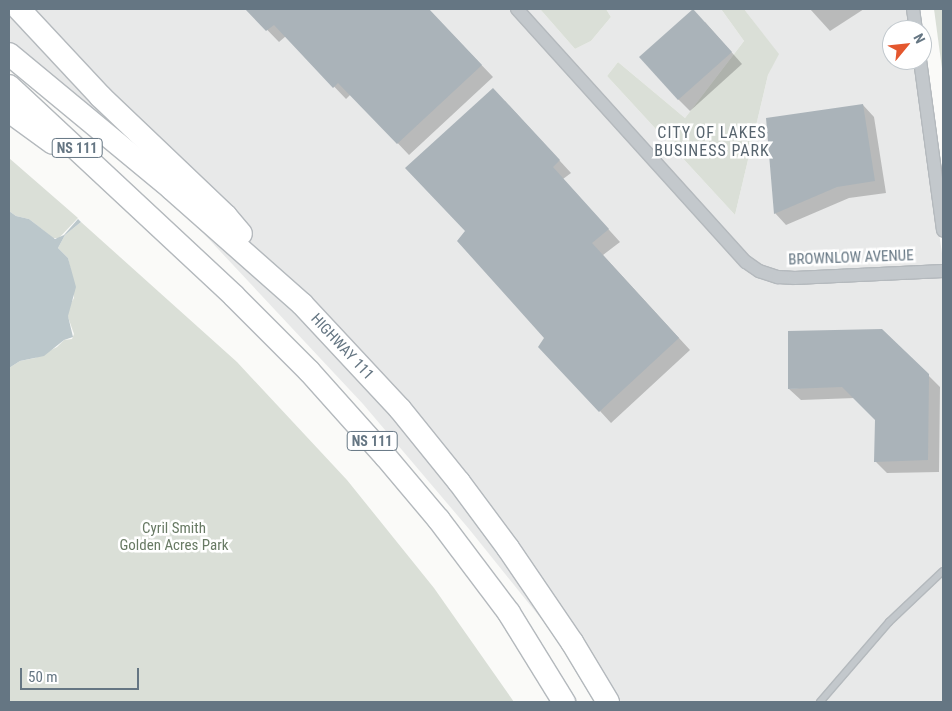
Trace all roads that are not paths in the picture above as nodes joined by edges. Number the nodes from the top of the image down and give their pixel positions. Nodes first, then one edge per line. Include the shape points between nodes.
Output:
1 (19, 9) edge
2 (517, 9) edge
3 (9, 54) edge
4 (921, 70) edge
5 (9, 86) edge
6 (9, 110) edge
7 (144, 210) junction
8 (943, 230) edge
9 (943, 271) edge
10 (302, 304) junction
11 (943, 571) edge
12 (564, 702) edge
13 (608, 702) edge
14 (820, 702) edge

1 - 10 highway via 100,96 226,216
2 - 9 street, BROWNLOW AVENUE via 746,262 759,271 795,278
3 - 10 highway, HIGHWAY 111 / NS 111 via 172,189
4 - 8 street
5 - 7 highway, NS 111
6 - 7 highway
7 - 12 highway, NS 111 via 309,371 386,457 439,520 509,613
10 - 13 highway, HIGHWAY 111 / NS 111 via 400,409 459,482 566,634
11 - 14 lane via 889,622

